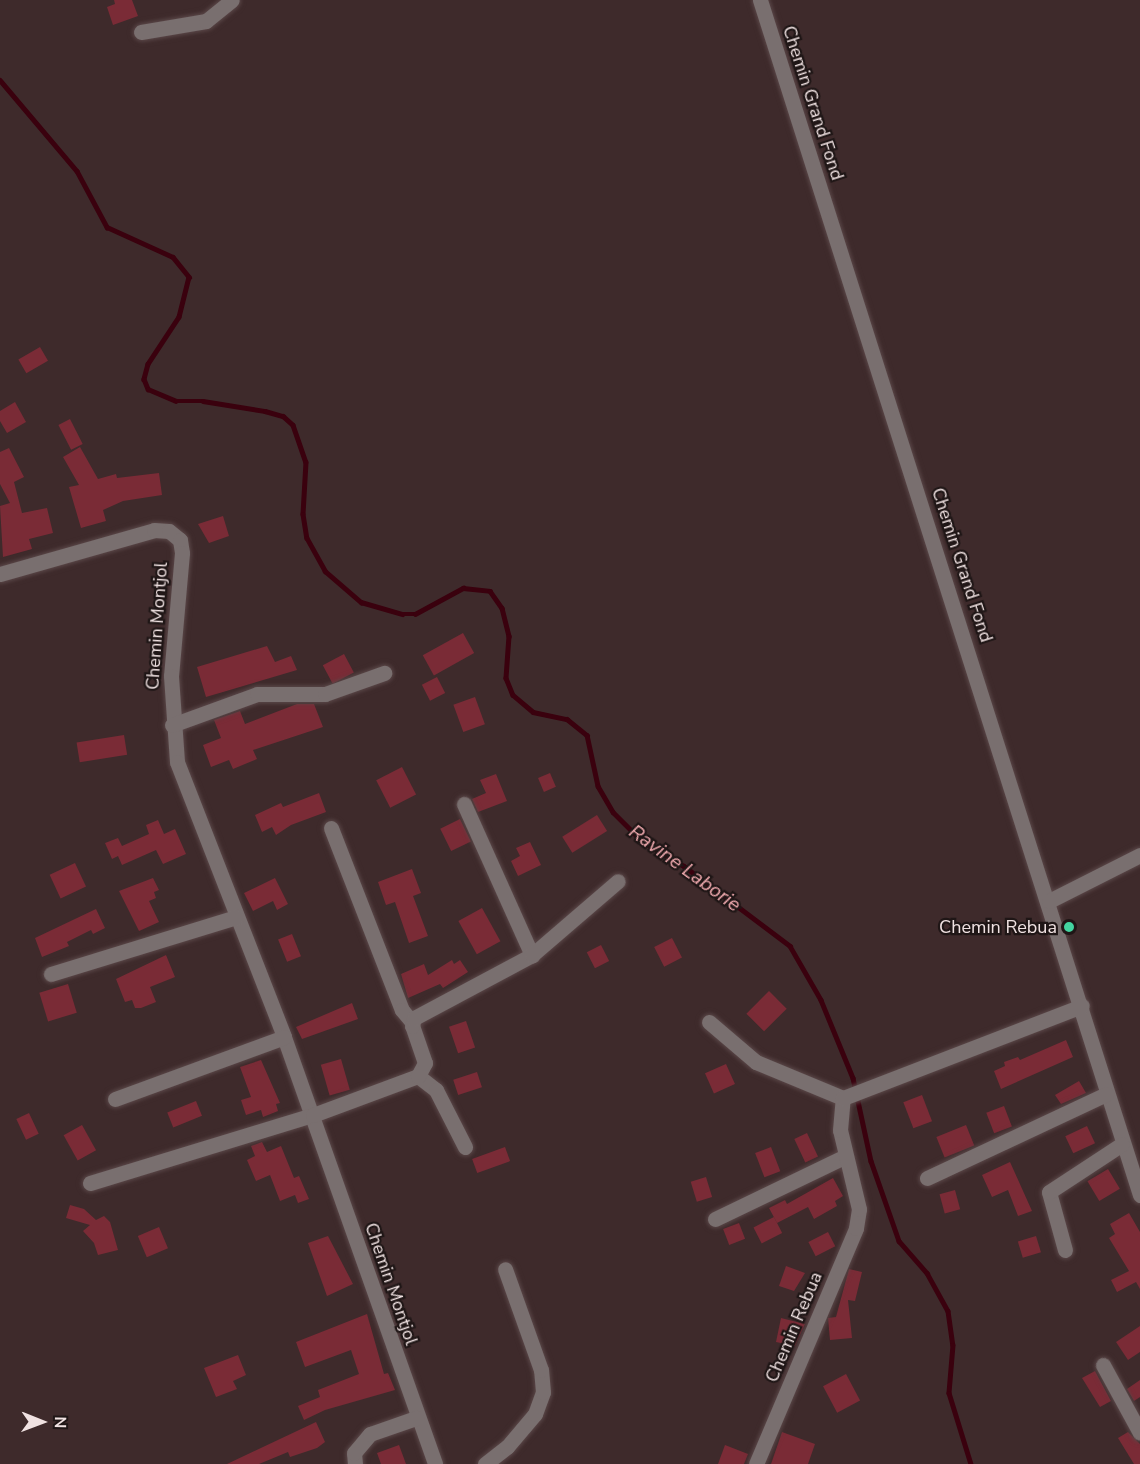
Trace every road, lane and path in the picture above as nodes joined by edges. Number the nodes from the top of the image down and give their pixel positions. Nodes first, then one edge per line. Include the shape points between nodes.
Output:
1 (232, 0) edge
2 (760, 0) edge
3 (141, 32) dead end
4 (0, 574) edge
5 (384, 673) dead end
6 (172, 725) junction
7 (464, 804) dead end
8 (331, 828) dead end
9 (1140, 855) edge
10 (618, 881) dead end
11 (1049, 901) junction
12 (236, 917) junction
13 (532, 955) junction
14 (51, 974) dead end
15 (1082, 1006) junction
16 (412, 1022) junction
17 (710, 1022) dead end
18 (284, 1037) junction
19 (418, 1076) junction
20 (1106, 1094) junction
21 (847, 1097) junction
22 (115, 1099) dead end
23 (313, 1115) junction
24 (1122, 1144) junction
25 (465, 1148) dead end
26 (846, 1156) junction
27 (927, 1178) dead end
28 (90, 1183) dead end
29 (1140, 1195) edge
30 (715, 1219) dead end
31 (1065, 1250) dead end
32 (505, 1269) dead end
33 (1103, 1365) dead end
34 (416, 1418) junction
35 (1140, 1433) edge
36 (351, 1463) edge
37 (435, 1464) edge
38 (485, 1464) edge
39 (756, 1464) edge

1 - 3 street via 206,21
2 - 11 street, Chemin Grand Fond
4 - 6 street, Chemin Montjol via 154,530 173,532 180,540 182,554 171,676
5 - 6 street via 325,694 257,694
6 - 12 street, Chemin Montjol via 177,762
7 - 13 street
8 - 16 street via 405,1017
9 - 11 street
10 - 13 street
11 - 15 street, Chemin Grand Fond
12 - 14 street
12 - 18 street, Chemin Montjol
13 - 16 street via 420,1014
15 - 20 street, Chemin Grand Fond
15 - 21 street
16 - 19 street via 425,1058
17 - 21 street via 756,1062
18 - 22 street
18 - 23 street, Chemin Montjol
19 - 23 street
19 - 25 street via 436,1090
20 - 24 street, Chemin Grand Fond
20 - 27 street
21 - 26 street, Chemin Rebua via 840,1130
23 - 28 street
23 - 34 street, Chemin Montjol
24 - 29 street, Chemin Grand Fond
24 - 31 street via 1049,1192
26 - 30 street
26 - 39 street, Chemin Rebua via 859,1209 856,1228
32 - 38 street via 541,1370 543,1392 535,1414 507,1447
33 - 35 street
34 - 36 street via 370,1434 360,1442
34 - 37 street, Chemin Montjol

